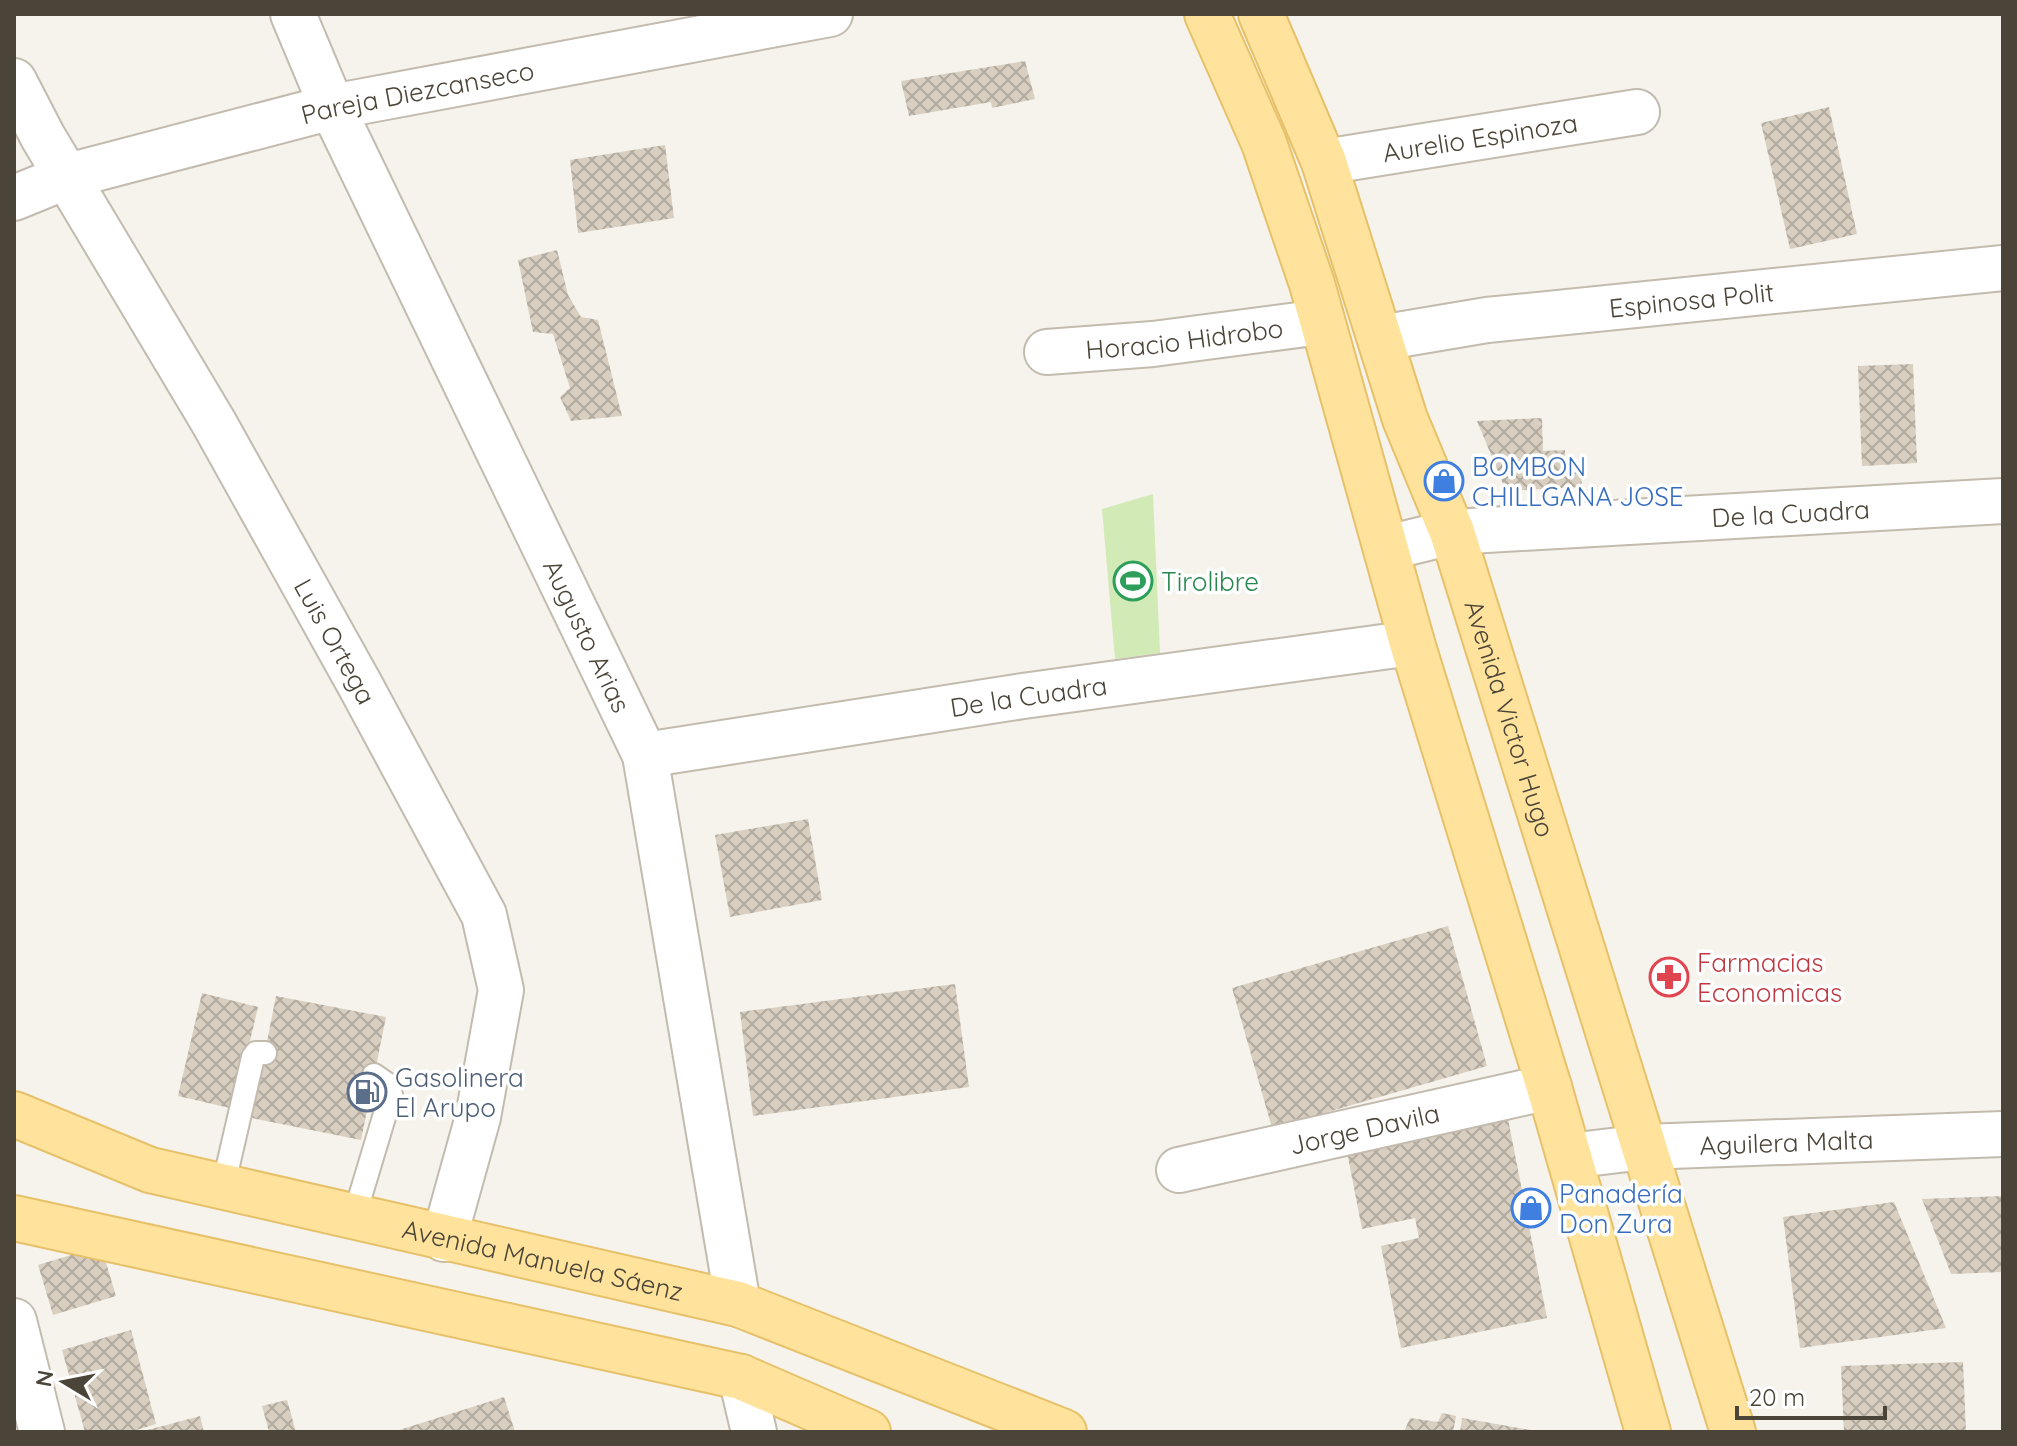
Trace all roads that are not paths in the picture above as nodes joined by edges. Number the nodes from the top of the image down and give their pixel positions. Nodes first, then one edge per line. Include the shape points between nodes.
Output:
1 (293, 14) edge
2 (830, 14) edge
3 (1207, 14) edge
4 (1261, 14) edge
5 (14, 81) edge
6 (332, 107) junction
7 (1637, 112) dead end
8 (1324, 162) junction
9 (68, 176) junction
10 (14, 198) edge
11 (2003, 268) edge
12 (1321, 322) junction
13 (1380, 338) junction
14 (1047, 352) dead end
15 (2003, 501) edge
16 (1452, 532) junction
17 (1387, 548) junction
18 (1412, 643) junction
19 (645, 755) junction
20 (265, 1053) dead end
21 (374, 1075) dead end
22 (1549, 1087) junction
23 (14, 1114) edge
24 (2003, 1134) edge
25 (1644, 1147) junction
26 (1569, 1156) junction
27 (1179, 1170) dead end
28 (223, 1187) junction
29 (354, 1217) junction
30 (14, 1218) edge
31 (444, 1239) junction
32 (738, 1304) junction
33 (14, 1321) edge
34 (741, 1377) junction
35 (42, 1432) edge
36 (754, 1432) edge
37 (868, 1432) edge
38 (1064, 1432) edge
39 (1648, 1432) edge
40 (1733, 1432) edge

1 - 6 street, Augusto Arias
2 - 6 street, Pareja Diezcanseco
3 - 12 main road via 1264,143
4 - 8 main road, Avenida Victor Hugo
5 - 9 street, Luis Ortega
6 - 9 street, Pareja Diezcanseco
6 - 19 street, Augusto Arias
7 - 8 street, Aurelio Espinoza
8 - 13 main road, Avenida Victor Hugo
9 - 10 street, Pareja Diezcanseco
9 - 31 street, Luis Ortega via 222,437 484,915 501,990 478,1117
11 - 13 street, Espinosa Polit via 1487,320
12 - 14 street, Horacio Hidrobo
12 - 17 main road
13 - 16 main road, Avenida Victor Hugo via 1405,419
15 - 16 street, De la Cuadra
16 - 17 street, De la Cuadra
16 - 25 main road, Avenida Victor Hugo
17 - 18 main road
18 - 19 street, De la Cuadra
18 - 22 main road
19 - 32 street, Augusto Arias
20 - 28 lane via 253,1057
21 - 29 lane via 391,1094
22 - 26 main road
22 - 27 street, Jorge Davila
23 - 28 main road, Avenida Manuela Sáenz via 150,1170
24 - 25 street, Aguilera Malta
25 - 26 street, Aguilera Malta
25 - 40 main road, Avenida Victor Hugo
26 - 39 main road
28 - 29 main road, Avenida Manuela Sáenz
29 - 31 main road, Avenida Manuela Sáenz
30 - 34 main road
31 - 32 main road, Avenida Manuela Sáenz
32 - 38 main road, Avenida Manuela Sáenz
33 - 35 street
34 - 36 street
34 - 37 main road

